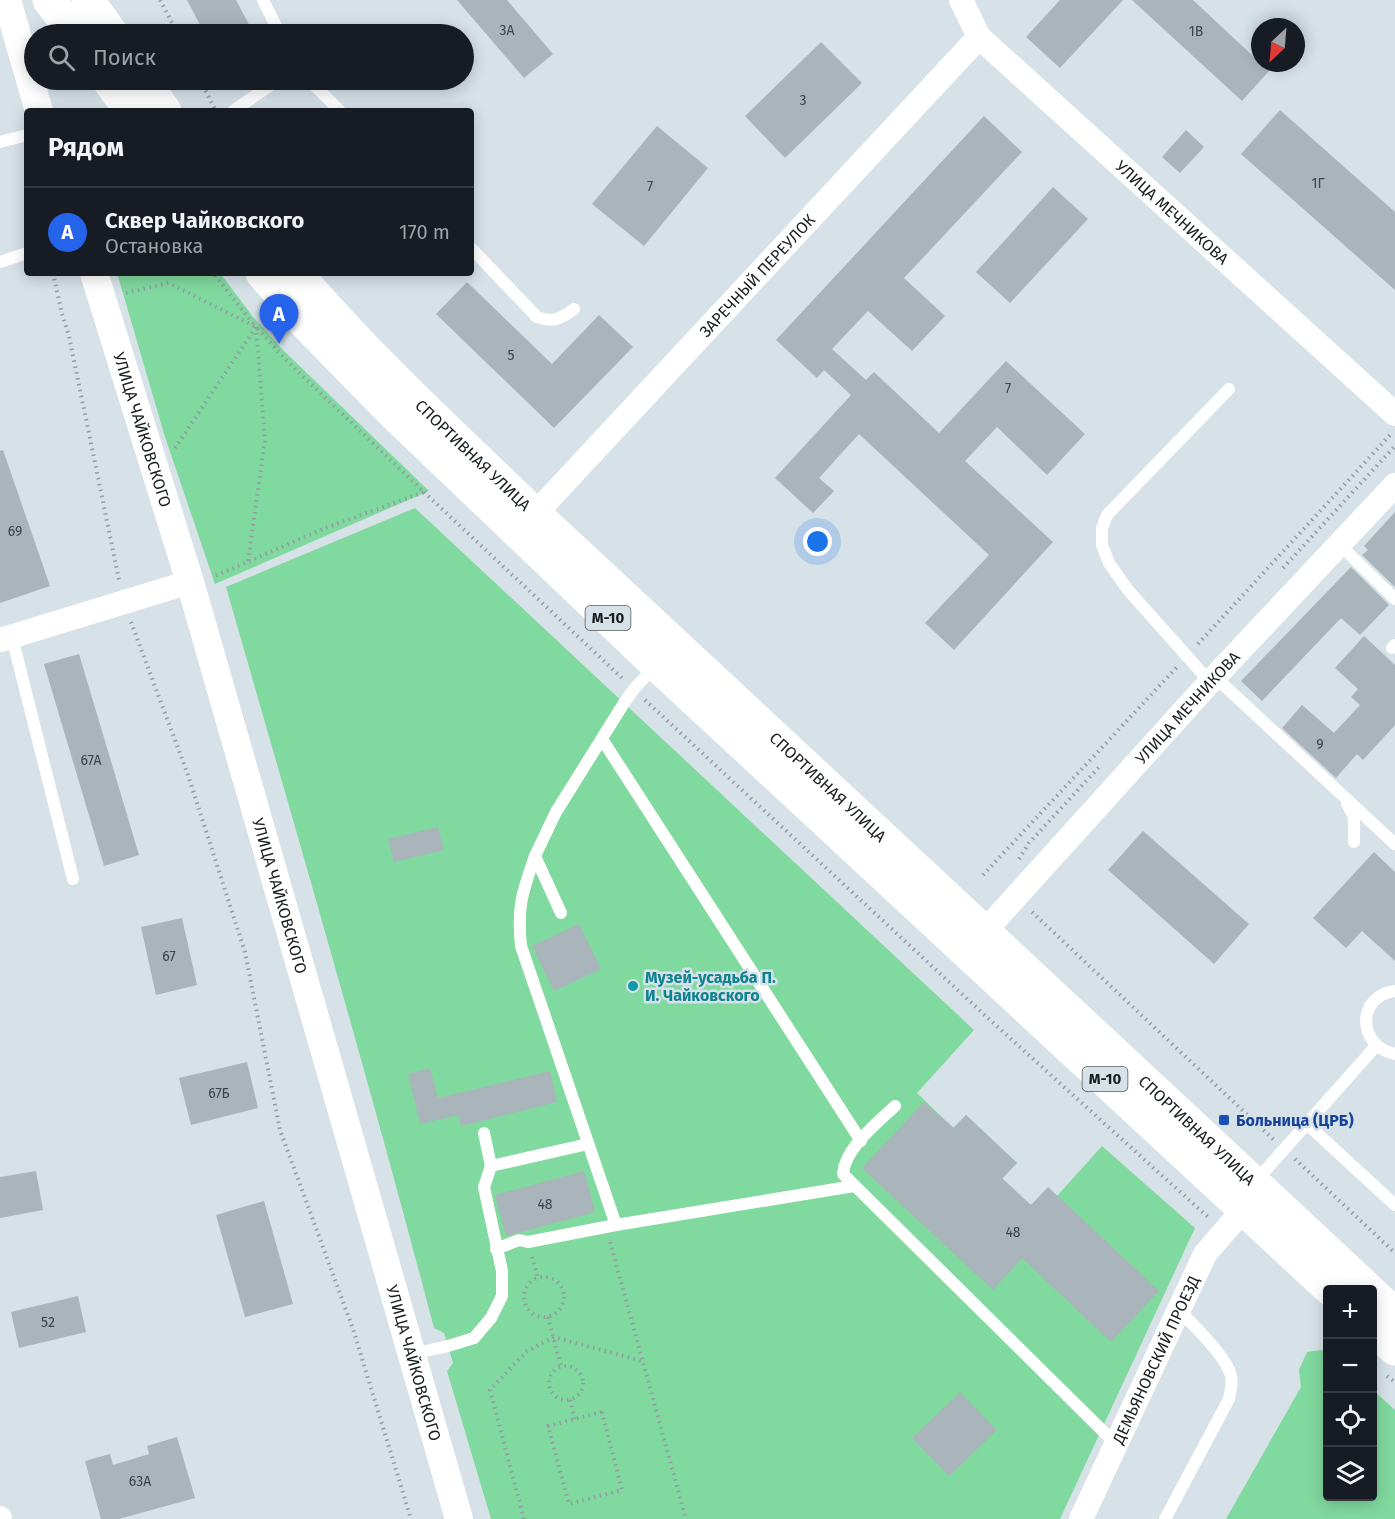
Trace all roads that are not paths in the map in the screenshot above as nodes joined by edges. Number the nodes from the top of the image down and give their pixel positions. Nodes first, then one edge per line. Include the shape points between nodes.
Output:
1 (7, 0) edge
2 (49, 0) edge
3 (88, 0) edge
4 (263, 0) edge
5 (960, 0) edge
6 (67, 24) edge
7 (105, 24) edge
8 (275, 24) edge
9 (979, 37) junction
10 (24, 59) edge
11 (33, 90) edge
12 (126, 90) edge
13 (263, 90) edge
14 (319, 90) edge
15 (150, 103) edge
16 (38, 108) edge
17 (237, 108) edge
18 (337, 108) edge
19 (24, 136) edge
20 (0, 142) edge
21 (474, 251) edge
22 (24, 254) edge
23 (0, 262) edge
24 (95, 276) edge
25 (265, 276) edge
26 (299, 276) edge
27 (574, 309) dead end
28 (1229, 389) dead end
29 (1395, 414) edge
30 (1395, 485) edge
31 (535, 514) junction
32 (1340, 544) junction
33 (200, 580) junction
34 (1395, 599) edge
35 (6, 638) edge
36 (657, 665) junction
37 (1213, 680) junction
38 (602, 739) junction
39 (1342, 795) junction
40 (1354, 842) dead end
41 (1395, 844) edge
42 (535, 856) junction
43 (73, 879) dead end
44 (561, 913) dead end
45 (984, 932) junction
46 (1395, 991) edge
47 (1376, 1046) junction
48 (1395, 1054) edge
49 (894, 1106) dead end
50 (1307, 1124) junction
51 (484, 1133) dead end
52 (861, 1141) junction
53 (588, 1144) junction
54 (491, 1166) junction
55 (854, 1186) junction
56 (1395, 1204) edge
57 (1241, 1207) junction
58 (610, 1226) junction
59 (496, 1249) junction
60 (1326, 1285) edge
61 (1362, 1285) edge
62 (1377, 1297) edge
63 (1179, 1310) junction
64 (1395, 1314) edge
65 (1377, 1333) edge
66 (1395, 1349) edge
67 (412, 1354) junction
68 (1117, 1445) junction
69 (459, 1519) edge
70 (1081, 1519) edge
71 (1164, 1519) edge

1 - 10 street
2 - 6 highway
3 - 7 highway
4 - 8 lane
5 - 9 street, УЛИЦА МЕЧНИКОВА
9 - 29 street, УЛИЦА МЕЧНИКОВА
9 - 31 street, ЗАРЕЧНЫЙ ПЕРЕУЛОК
11 - 16 street
12 - 15 highway
13 - 17 lane
14 - 18 lane
19 - 20 lane
21 - 27 lane via 537,317 549,322
22 - 23 lane
24 - 33 street, УЛИЦА ЧАЙКОВСКОГО
25 - 36 highway, СПОРТИВНАЯ УЛИЦА / М-10 via 392,412
26 - 31 highway, СПОРТИВНАЯ УЛИЦА / М-10 via 406,391
28 - 37 lane via 1107,515 1102,528 1102,545 1109,563 1128,590 1186,657
30 - 32 street, УЛИЦА МЕЧНИКОВА
31 - 45 highway, СПОРТИВНАЯ УЛИЦА / М-10
32 - 34 lane
32 - 37 street, УЛИЦА МЕЧНИКОВА
33 - 35 street
33 - 67 street, УЛИЦА ЧАЙКОВСКОГО
35 - 43 lane
36 - 38 lane via 634,689
36 - 57 highway, СПОРТИВНАЯ УЛИЦА / М-10
37 - 39 lane
37 - 45 street, УЛИЦА МЕЧНИКОВА
38 - 42 lane via 556,812
38 - 52 lane
39 - 40 lane via 1354,817
39 - 41 lane
42 - 44 lane
42 - 53 lane via 521,894 521,946
45 - 57 highway, СПОРТИВНАЯ УЛИЦА / М-10
46 - 47 lane via 1376,999 1368,1010 1368,1035
47 - 48 lane
47 - 50 lane
49 - 52 lane
50 - 56 lane
50 - 57 lane
51 - 54 lane
52 - 55 lane via 844,1163 843,1174
53 - 54 lane
53 - 58 lane
54 - 59 lane via 484,1187
55 - 58 lane
55 - 68 lane
57 - 60 highway, СПОРТИВНАЯ УЛИЦА / М-10
57 - 61 highway, СПОРТИВНАЯ УЛИЦА / М-10
57 - 63 street, ДЕМЬЯНОВСКИЙ ПРОЕЗД via 1205,1254
58 - 59 lane via 528,1242 519,1240
59 - 67 lane via 502,1271 502,1296 491,1318 474,1338
62 - 64 highway, СПОРТИВНАЯ УЛИЦА / М-10
63 - 68 street, ДЕМЬЯНОВСКИЙ ПРОЕЗД
63 - 71 lane via 1227,1365 1231,1388 1229,1400
65 - 66 highway
67 - 69 street, УЛИЦА ЧАЙКОВСКОГО
68 - 70 street, ДЕМЬЯНОВСКИЙ ПРОЕЗД

